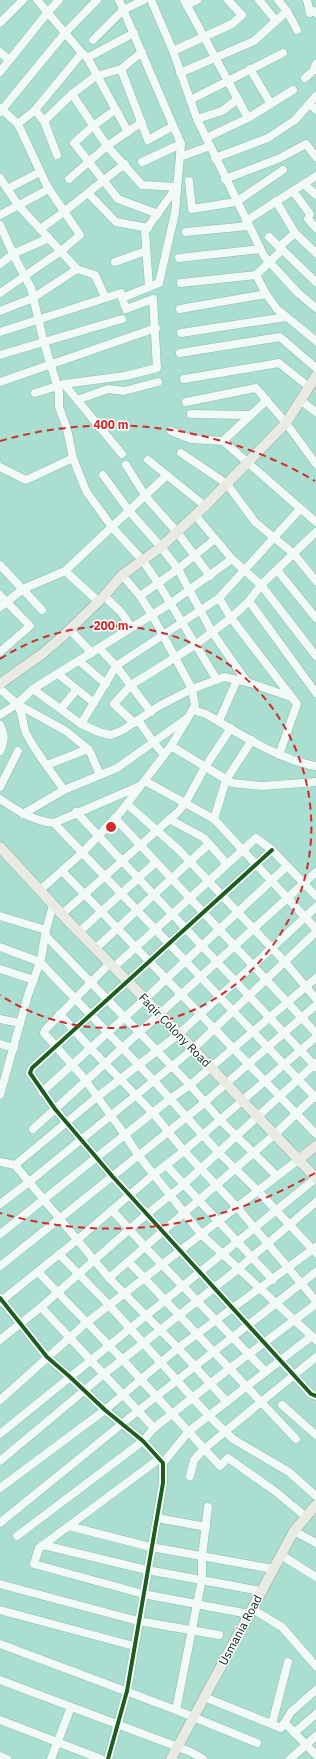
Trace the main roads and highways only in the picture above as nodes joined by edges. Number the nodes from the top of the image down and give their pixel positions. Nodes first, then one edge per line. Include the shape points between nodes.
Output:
1 (314, 381) edge
2 (0, 684) edge
3 (0, 847) edge
4 (316, 1146) edge
5 (298, 1160) junction
6 (316, 1178) edge
7 (312, 1513) edge
8 (171, 1759) edge

1 - 2 main road via 286,422 205,506 161,547 122,575 70,630
3 - 5 main road, Faqir Colony Road
4 - 5 main road
5 - 6 main road, Faqir Colony Road
7 - 8 main road, Usmania Road via 294,1531

